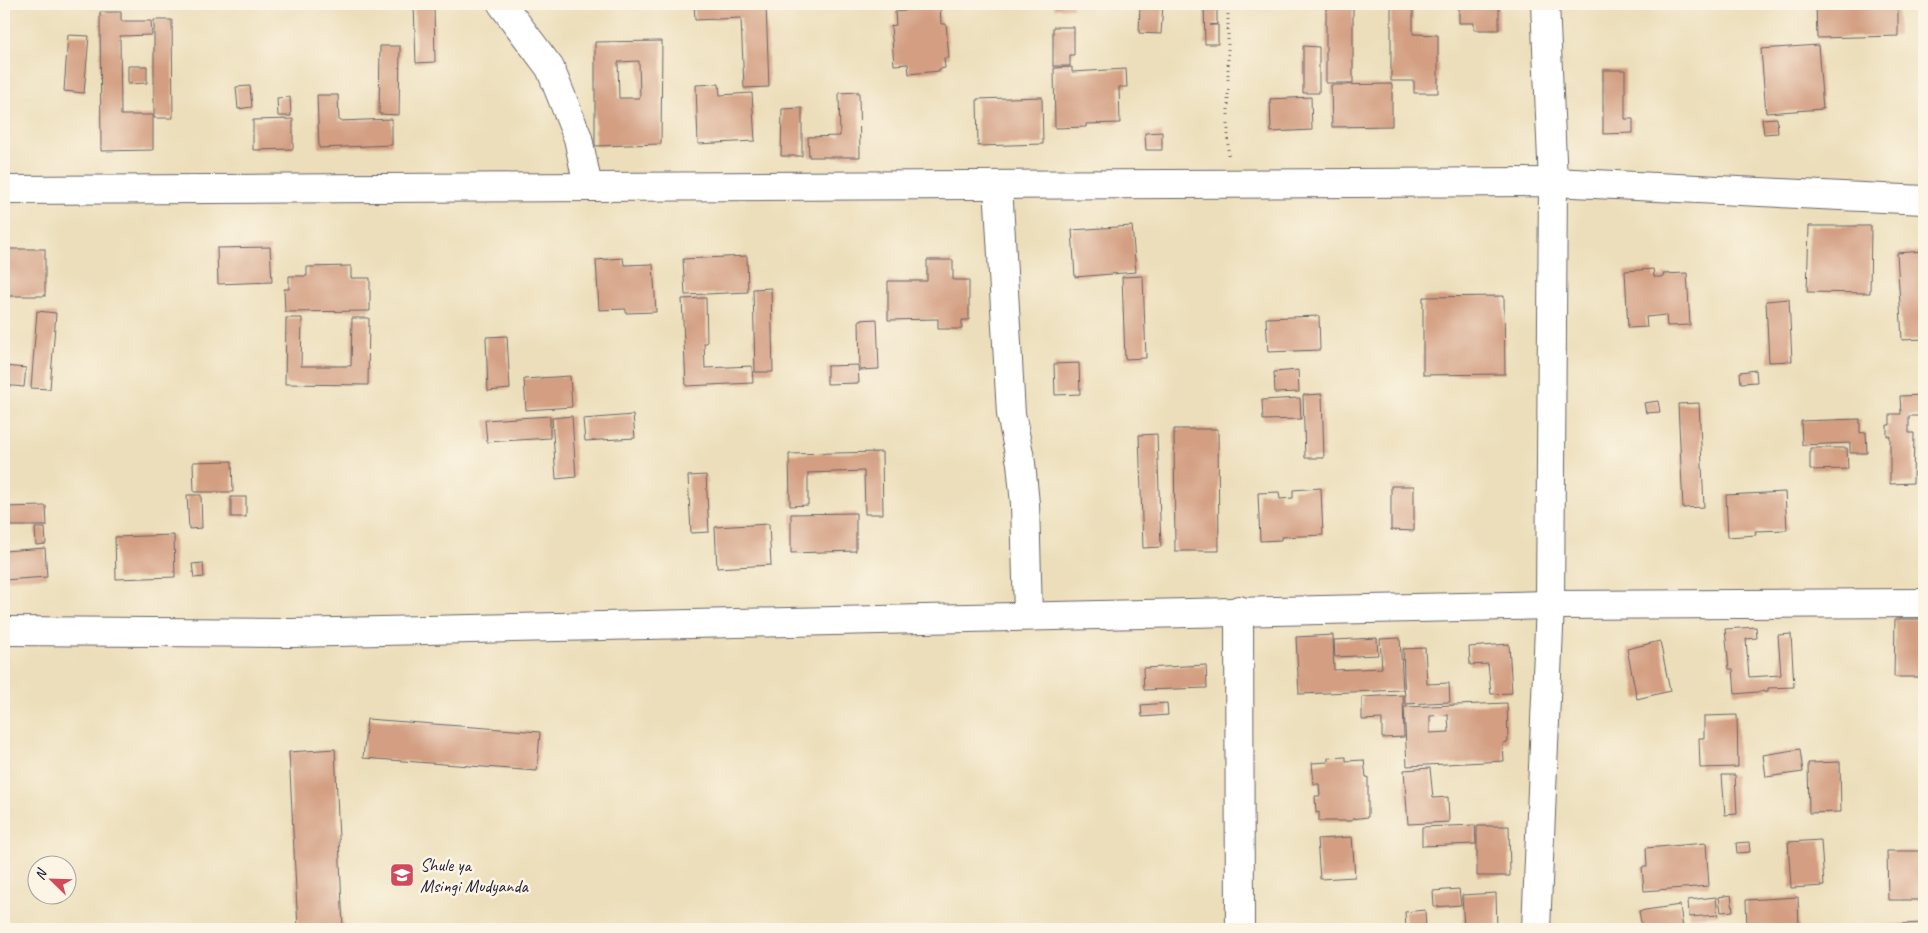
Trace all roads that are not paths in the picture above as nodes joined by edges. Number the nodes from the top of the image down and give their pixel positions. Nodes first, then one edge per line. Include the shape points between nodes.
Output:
1 (502, 4) edge
2 (1545, 4) edge
3 (1553, 182) junction
4 (998, 185) junction
5 (588, 187) junction
6 (4, 190) edge
7 (1924, 200) edge
8 (1924, 603) edge
9 (1550, 605) junction
10 (1239, 610) junction
11 (1028, 615) junction
12 (4, 631) edge
13 (1240, 929) edge
14 (1536, 929) edge

1 - 5 street via 550,68 578,138
2 - 3 street
3 - 4 street
3 - 7 street
3 - 9 street
4 - 5 street
4 - 11 street via 1011,414 1025,504
5 - 6 street
8 - 9 street
9 - 10 street
9 - 14 street
10 - 11 street
10 - 13 street
11 - 12 street via 291,633

